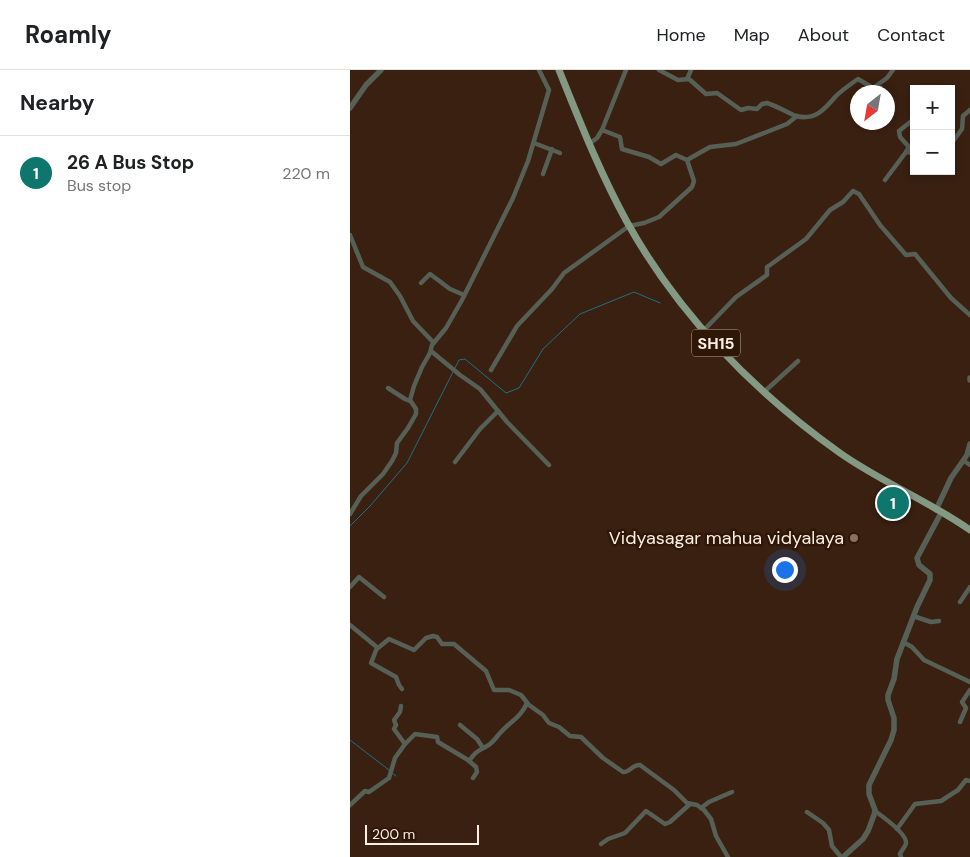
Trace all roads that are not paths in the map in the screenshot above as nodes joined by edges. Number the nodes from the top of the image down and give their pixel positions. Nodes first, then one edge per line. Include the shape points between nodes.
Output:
1 (381, 70) edge
2 (539, 70) edge
3 (560, 70) edge
4 (626, 70) edge
5 (659, 70) edge
6 (690, 70) edge
7 (893, 70) edge
8 (686, 78) junction
9 (850, 85) edge
10 (850, 85) edge
11 (866, 85) edge
12 (878, 85) edge
13 (350, 108) edge
14 (970, 110) edge
15 (797, 116) junction
16 (910, 122) edge
17 (602, 130) junction
18 (955, 139) edge
19 (534, 142) junction
20 (589, 144) junction
21 (552, 149) junction
22 (906, 152) junction
23 (910, 152) edge
24 (560, 153) dead end
25 (687, 160) junction
26 (543, 174) dead end
27 (885, 180) dead end
28 (629, 226) junction
29 (350, 236) edge
30 (420, 283) dead end
31 (464, 295) junction
32 (970, 315) edge
33 (704, 330) junction
34 (433, 342) junction
35 (431, 351) junction
36 (798, 361) dead end
37 (491, 370) dead end
38 (388, 388) dead end
39 (764, 392) junction
40 (410, 401) junction
41 (498, 411) junction
42 (970, 444) edge
43 (964, 461) junction
44 (455, 462) dead end
45 (549, 465) dead end
46 (970, 465) edge
47 (939, 511) junction
48 (350, 514) edge
49 (970, 530) edge
50 (350, 586) edge
51 (970, 587) edge
52 (384, 597) dead end
53 (960, 602) dead end
54 (914, 616) junction
55 (939, 622) dead end
56 (350, 625) edge
57 (903, 642) junction
58 (377, 648) junction
59 (970, 682) edge
60 (402, 689) dead end
61 (970, 690) edge
62 (527, 703) junction
63 (401, 706) dead end
64 (960, 722) dead end
65 (460, 725) dead end
66 (405, 744) junction
67 (482, 748) junction
68 (470, 761) junction
69 (473, 778) dead end
70 (970, 781) edge
71 (732, 792) dead end
72 (690, 804) junction
73 (350, 805) edge
74 (701, 808) junction
75 (875, 811) junction
76 (807, 812) dead end
77 (897, 829) junction
78 (601, 844) dead end
79 (728, 857) edge
80 (842, 857) edge
81 (901, 857) edge

1 - 13 street
2 - 19 street via 549,90
3 - 20 main road, SH15
4 - 17 street
5 - 8 street via 678,80
6 - 8 street
7 - 12 street
8 - 15 street via 706,94 717,93 740,109 757,109 766,103
9 - 11 street via 861,79
10 - 15 street via 820,113
14 - 18 street via 963,116 962,129
15 - 25 street via 787,124 736,144 710,147
16 - 22 street via 899,131 909,147
17 - 20 street
17 - 25 street via 620,137 622,149 661,164 676,155
19 - 21 street
19 - 31 street via 513,198
20 - 28 main road, SH15
21 - 24 street
21 - 26 street
22 - 23 street
22 - 27 street
25 - 28 street via 693,186 658,217
28 - 33 main road, SH15 via 673,292
28 - 37 street via 562,275 517,326
29 - 34 street via 363,267 390,282 412,321
30 - 31 street via 430,274
31 - 34 street via 446,328
32 - 33 street via 914,254 906,255 878,223 859,194 853,191 830,210 806,239 770,265 767,275 736,297
33 - 39 main road, SH15
34 - 35 street
35 - 40 street via 416,380
35 - 41 street via 480,389
36 - 39 street
38 - 40 street
39 - 47 main road, SH15 via 841,454
40 - 48 street via 416,414 397,443 392,461 384,474 361,496
41 - 44 street
41 - 45 street
42 - 43 street
43 - 46 street
43 - 47 street via 951,478
47 - 49 main road, SH15
47 - 54 street via 917,558 918,564 931,578
50 - 52 street via 360,577
51 - 53 street
54 - 55 street via 932,623
54 - 57 street
56 - 58 street
57 - 59 street via 912,646 924,660
57 - 75 street via 888,695 894,733 869,785
58 - 60 street via 371,663 396,677
58 - 62 street via 389,639 414,650 426,638 435,636 442,644 454,644 486,671 494,690 510,690 521,695
61 - 64 street via 962,702 966,708
62 - 67 street via 524,711 490,745
62 - 72 street via 550,724 570,736 583,738 623,772 640,765
63 - 66 street via 394,720 394,729
65 - 67 street via 477,739
66 - 68 street via 415,734 437,737 438,742
66 - 73 street via 395,758 389,778 369,792 365,791
67 - 68 street
68 - 69 street via 477,768
70 - 77 street via 966,780 958,790 941,801 915,804
71 - 74 street
72 - 74 street
72 - 78 street via 665,824 646,811 625,832
74 - 79 street via 711,820
75 - 77 street
75 - 80 street via 865,836
76 - 80 street via 829,830 832,846
77 - 81 street via 906,842

